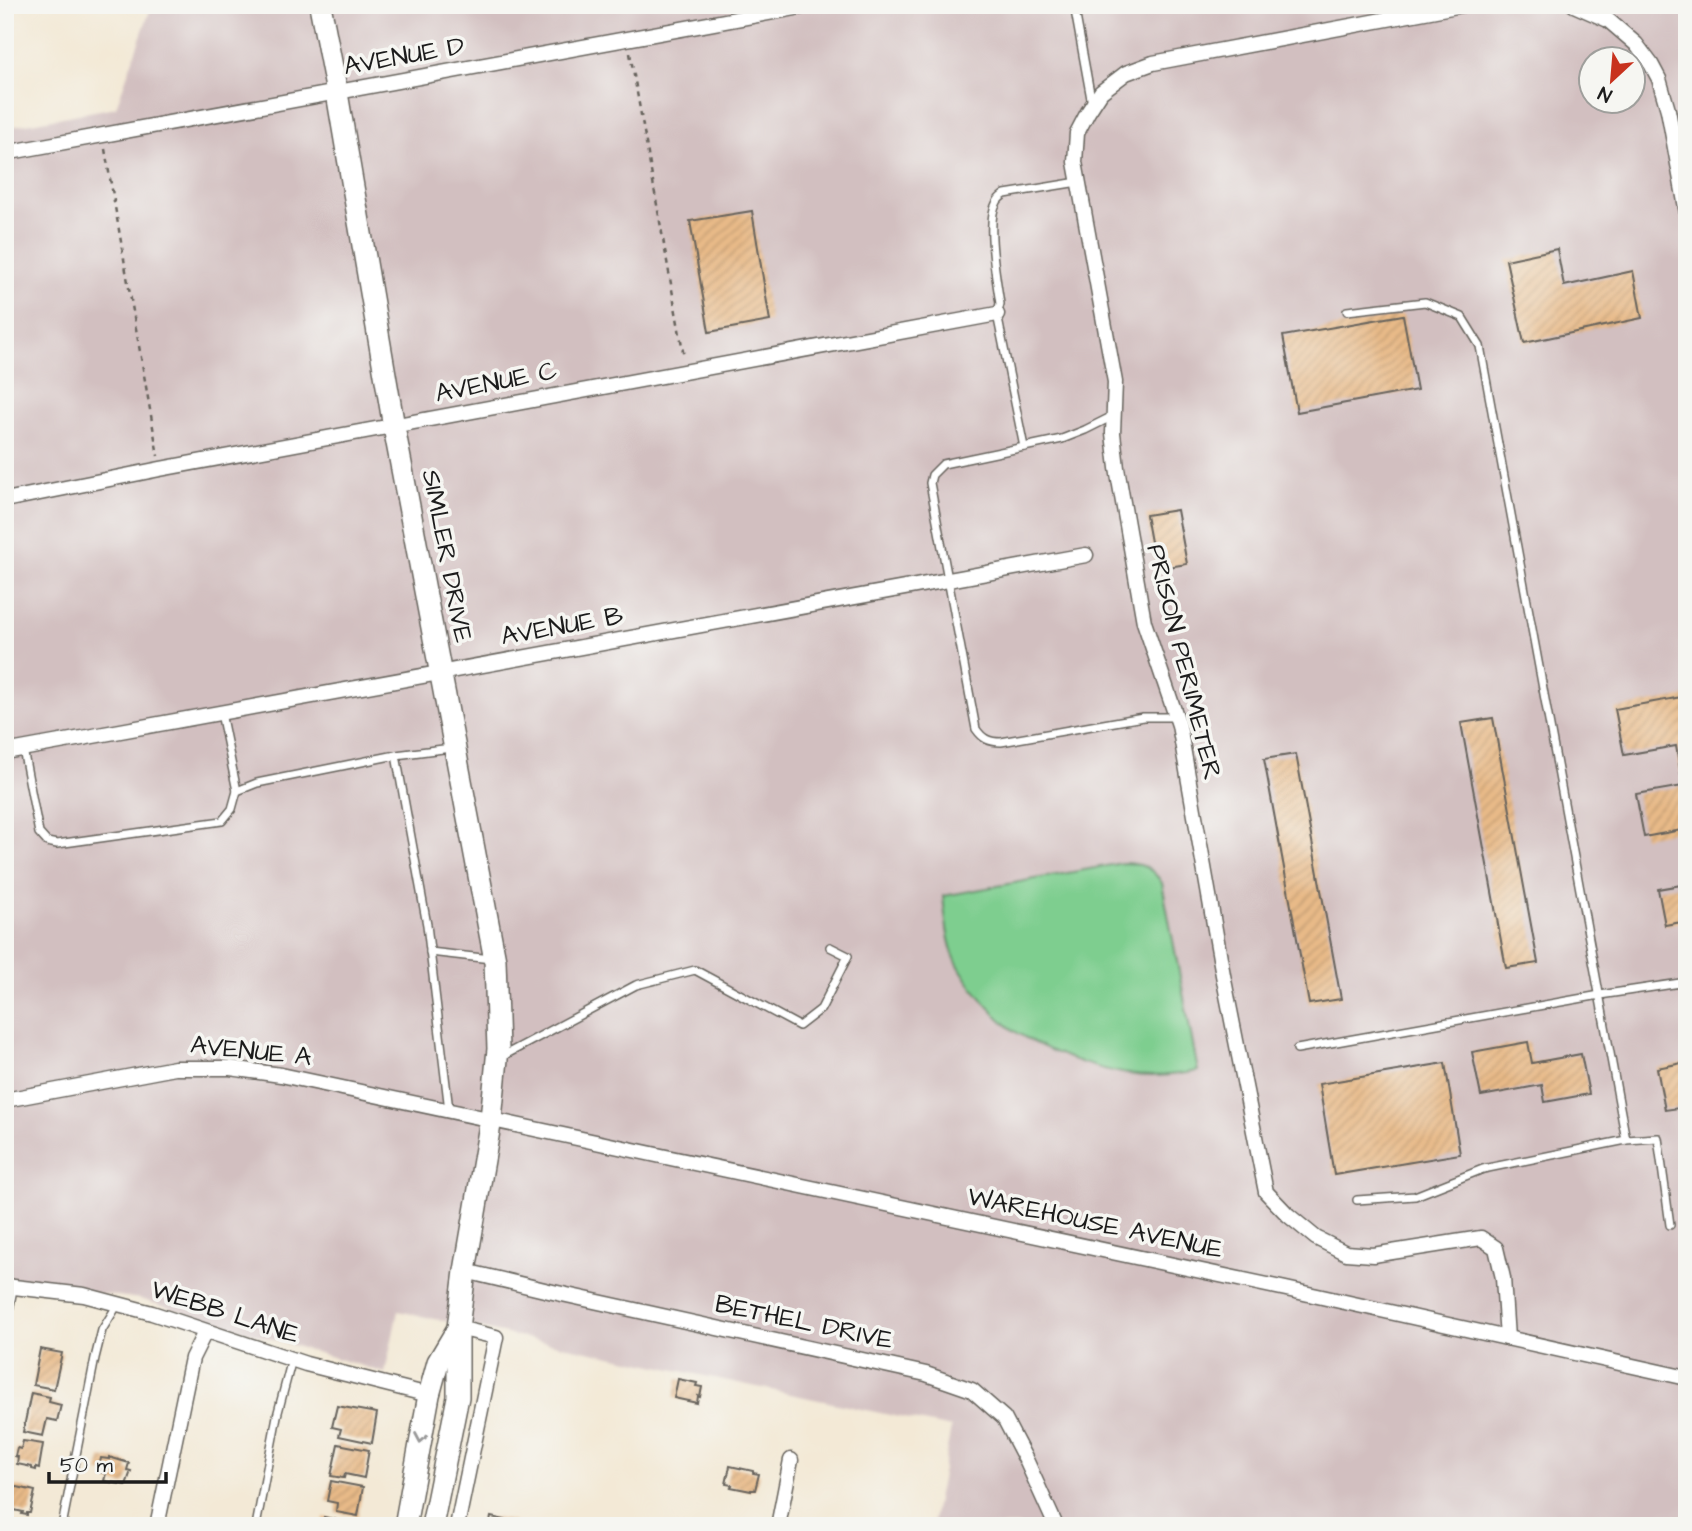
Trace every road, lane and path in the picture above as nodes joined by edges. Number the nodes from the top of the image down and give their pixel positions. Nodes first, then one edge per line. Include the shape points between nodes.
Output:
1 (320, 5) edge
2 (812, 5) edge
3 (1074, 5) edge
4 (1462, 5) edge
5 (1574, 5) edge
6 (628, 40) junction
7 (337, 93) junction
8 (1092, 105) junction
9 (103, 135) junction
10 (5, 153) edge
11 (1079, 182) junction
12 (1687, 213) edge
13 (1346, 311) dead end
14 (997, 314) junction
15 (687, 372) junction
16 (1113, 416) junction
17 (394, 427) junction
18 (1024, 447) junction
19 (160, 469) junction
20 (9, 501) edge
21 (1086, 555) dead end
22 (949, 580) junction
23 (442, 673) junction
24 (221, 713) junction
25 (1176, 717) junction
26 (455, 747) junction
27 (23, 749) junction
28 (5, 752) edge
29 (396, 755) junction
30 (237, 791) junction
31 (830, 947) dead end
32 (430, 952) junction
33 (495, 960) junction
34 (1687, 982) edge
35 (1600, 995) junction
36 (1297, 1049) dead end
37 (497, 1059) junction
38 (5, 1100) edge
39 (449, 1110) junction
40 (491, 1119) junction
41 (1626, 1140) junction
42 (1357, 1200) dead end
43 (1670, 1225) dead end
44 (465, 1271) junction
45 (8, 1286) edge
46 (118, 1304) junction
47 (5, 1313) edge
48 (458, 1328) junction
49 (205, 1332) junction
50 (1507, 1338) junction
51 (292, 1359) junction
52 (1687, 1378) edge
53 (429, 1395) junction
54 (791, 1460) dead end
55 (62, 1526) edge
56 (157, 1526) edge
57 (256, 1526) edge
58 (405, 1526) edge
59 (432, 1526) edge
60 (457, 1526) edge
61 (778, 1526) edge
62 (1056, 1526) edge

1 - 7 street, SIMLER DRIVE
2 - 6 street, AVENUE D
3 - 8 lane
4 - 8 street, PRISON PERIMETER via 1153,63 1126,73
5 - 12 street via 1608,20 1651,64 1668,110
6 - 7 street, AVENUE D
6 - 15 path
7 - 9 street, AVENUE D
7 - 17 street, SIMLER DRIVE
8 - 11 street, PRISON PERIMETER via 1077,134
9 - 10 street, AVENUE D
9 - 19 path
11 - 14 lane via 1005,194 997,200 992,226 1000,304
11 - 16 street, PRISON PERIMETER via 1115,382
13 - 35 lane via 1425,302 1462,317 1480,346
14 - 15 street, AVENUE C
14 - 18 lane
15 - 17 street, AVENUE C
16 - 18 lane via 1062,439
16 - 25 street, PRISON PERIMETER via 1117,468 1144,622
17 - 19 street, AVENUE C
17 - 23 street, SIMLER DRIVE
18 - 22 lane via 943,464 932,475
19 - 20 street, AVENUE C
21 - 22 street, AVENUE B
22 - 23 street, AVENUE B
22 - 25 lane via 976,729 990,742 1143,717
23 - 24 street, AVENUE B
23 - 26 street, SIMLER DRIVE
24 - 27 street, AVENUE B
24 - 30 lane
25 - 50 street, PRISON PERIMETER via 1266,1192 1317,1238 1346,1253 1373,1255 1481,1238 1496,1248
26 - 29 lane
26 - 33 street, SIMLER DRIVE
27 - 28 street, AVENUE B
27 - 30 lane via 39,833 47,842 57,844 222,821 232,810
29 - 30 lane
29 - 32 lane
31 - 37 lane via 849,956 821,1009 799,1026 695,970 636,985
32 - 33 lane
32 - 39 lane
33 - 37 street, SIMLER DRIVE
34 - 35 lane
35 - 36 lane
35 - 41 lane
37 - 40 street, SIMLER DRIVE
38 - 39 street, AVENUE A via 175,1068 230,1068
39 - 40 street, AVENUE A
40 - 44 street, SIMLER DRIVE
40 - 50 street, WAREHOUSE AVENUE
41 - 42 lane via 1483,1169 1415,1196
41 - 43 lane via 1658,1138
44 - 48 street, SIMLER DRIVE
44 - 62 street, BETHEL DRIVE via 926,1374 972,1390 1004,1418
45 - 46 street, WEBB LANE
45 - 47 street
46 - 49 street, WEBB LANE
46 - 55 lane via 102,1330 94,1358
48 - 53 street via 438,1362
48 - 59 street, SIMLER DRIVE via 458,1397
48 - 60 street via 496,1337
49 - 51 street, WEBB LANE
49 - 56 street via 192,1357
50 - 52 street, WAREHOUSE AVENUE
51 - 53 street, WEBB LANE
51 - 57 lane
53 -> 58 street
54 - 61 street

